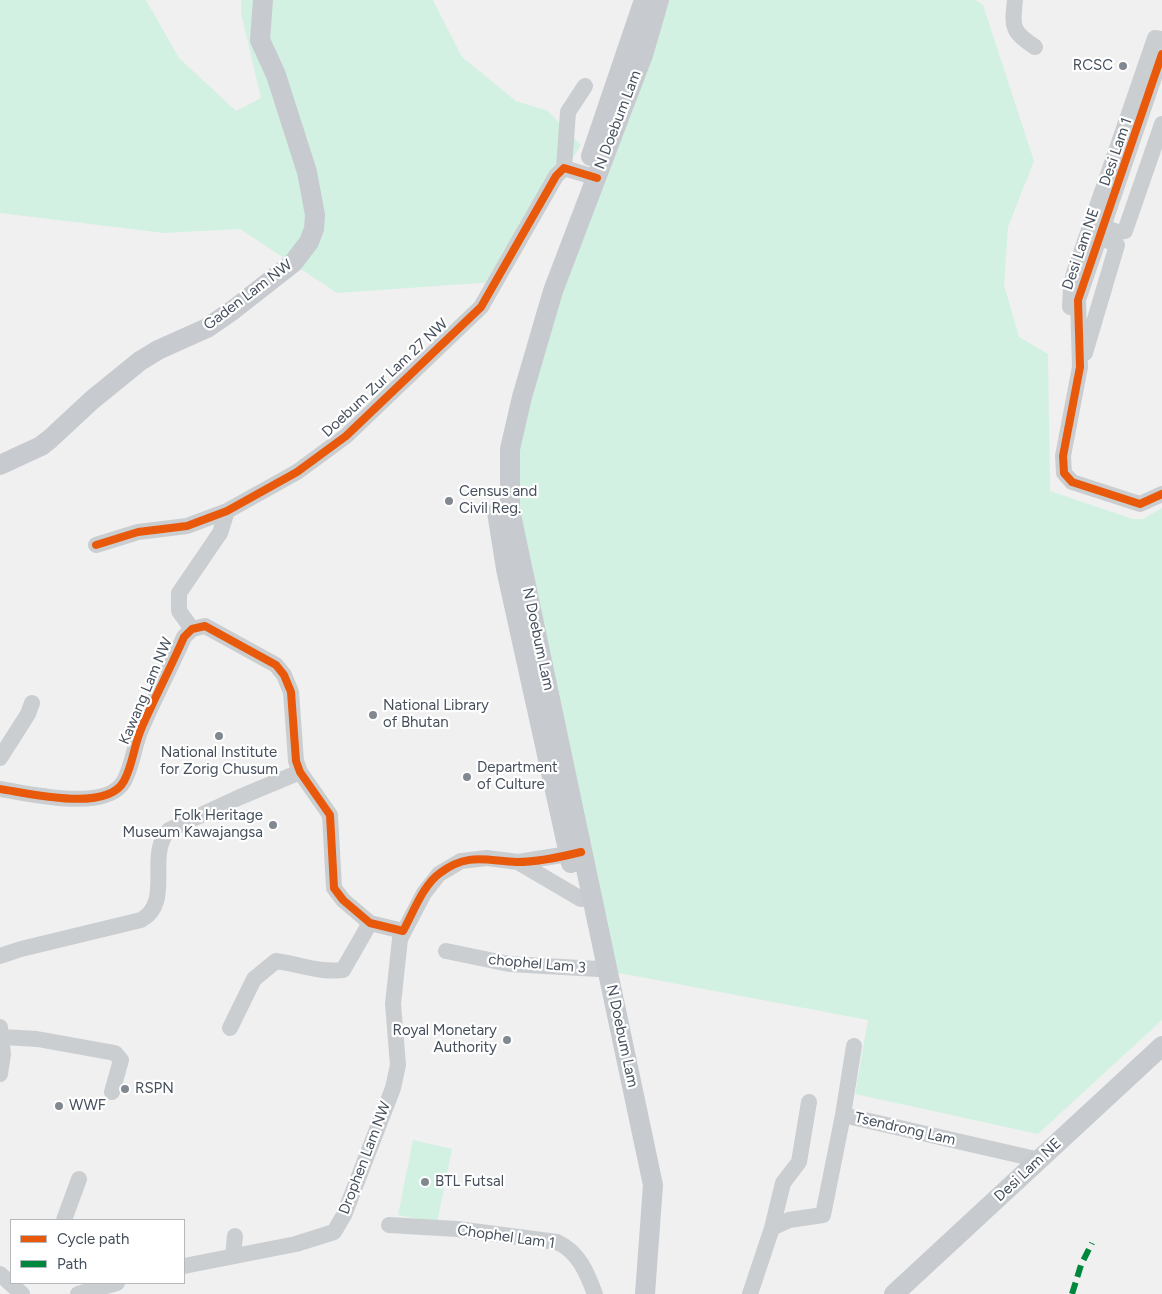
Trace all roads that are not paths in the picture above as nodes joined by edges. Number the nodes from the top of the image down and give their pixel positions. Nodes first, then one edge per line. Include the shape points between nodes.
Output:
1 (263, 0) edge
2 (644, 0) edge
3 (659, 0) edge
4 (1015, 0) edge
5 (1162, 39) edge
6 (1035, 47) dead end
7 (1162, 54) edge
8 (585, 86) dead end
9 (1162, 124) edge
10 (564, 168) junction
11 (591, 176) junction
12 (1102, 231) junction
13 (1070, 422) junction
14 (0, 465) edge
15 (1162, 494) edge
16 (227, 512) junction
17 (96, 545) dead end
18 (192, 629) junction
19 (32, 702) dead end
20 (0, 758) edge
21 (300, 772) junction
22 (0, 788) edge
23 (575, 854) junction
24 (518, 862) junction
25 (587, 898) junction
26 (370, 923) junction
27 (403, 930) junction
28 (446, 951) dead end
29 (0, 956) edge
30 (598, 969) junction
31 (230, 1028) dead end
32 (1, 1032) edge
33 (854, 1046) dead end
34 (1162, 1046) edge
35 (0, 1074) edge
36 (112, 1092) dead end
37 (809, 1102) dead end
38 (843, 1114) junction
39 (1040, 1160) junction
40 (79, 1179) dead end
41 (64, 1219) edge
42 (389, 1225) dead end
43 (772, 1228) junction
44 (235, 1236) dead end
45 (233, 1255) junction
46 (185, 1266) edge
47 (0, 1274) edge
48 (10, 1283) edge
49 (11, 1284) edge
50 (113, 1284) edge
51 (22, 1294) edge
52 (78, 1294) edge
53 (595, 1294) edge
54 (633, 1294) edge
55 (645, 1294) edge
56 (750, 1294) edge
57 (894, 1294) edge

1 - 14 main road, Gaden Lam NW via 260,40 276,75 307,172 316,215 309,242 293,263 233,310 207,328 140,361 50,439
2 - 11 main road, N Doebum Lam
3 - 11 main road, N Doebum Lam via 643,55
4 - 6 street via 1012,24 1018,36
5 - 13 street, Desi Lam 1 via 1155,38 1071,287
7 - 12 street, Desi Lam NE
8 - 10 street via 568,112
9 - 12 street via 1125,231
10 - 11 street
10 - 16 street, Doebum Zur Lam 27 NW via 556,176 480,307 346,436 297,472
11 - 23 main road, N Doebum Lam via 508,399 497,451 496,502 506,569
12 - 13 street, Desi Lam NE via 1078,300 1080,367
13 - 15 street, Desi Lam NE via 1063,456 1064,473 1072,482 1140,504
16 - 17 street, Doebum Zur Lam 27 NW via 186,526 138,532
16 - 18 street via 220,533 179,593 179,611
18 - 21 street, Kawang Lam NW via 205,626 281,669 291,692 295,752
18 - 22 street, Kawang Lam NW via 184,637 142,728 120,787 102,796 70,799
19 - 20 street
21 - 26 street, Kawang Lam NW via 330,815 334,888
21 - 29 street via 163,835 159,847 156,903 149,916
23 - 24 street
23 - 25 main road, N Doebum Lam
24 - 25 street
24 - 27 street via 487,858 460,862 439,874
25 - 30 main road, N Doebum Lam
25 - 55 main road, N Doebum Lam via 653,1186
26 - 27 street, Kawang Lam NW
26 - 31 street via 342,970 327,972 276,961 254,980
27 - 45 street, Drophen Lam NW via 393,1004 398,1065 393,1088 344,1216 334,1232 319,1239
28 - 30 street, chophel Lam 3 via 509,964
30 - 54 main road, N Doebum Lam via 643,1190
32 - 35 street
32 - 36 street via 115,1053 121,1060
33 - 38 street
34 - 39 main road, Desi Lam NE
37 - 43 street via 799,1162 783,1182
38 - 39 street, Tsendrong Lam
38 - 43 street, Tsendrong Lam via 823,1215 789,1220
39 - 57 main road, Desi Lam NE
40 - 41 street
42 - 53 street, Chophel Lam 1 via 456,1229 557,1242 579,1259
43 - 56 street
44 - 45 street
45 - 46 street, Drophen Lam NW
47 - 48 street
49 - 51 street
50 - 52 street

